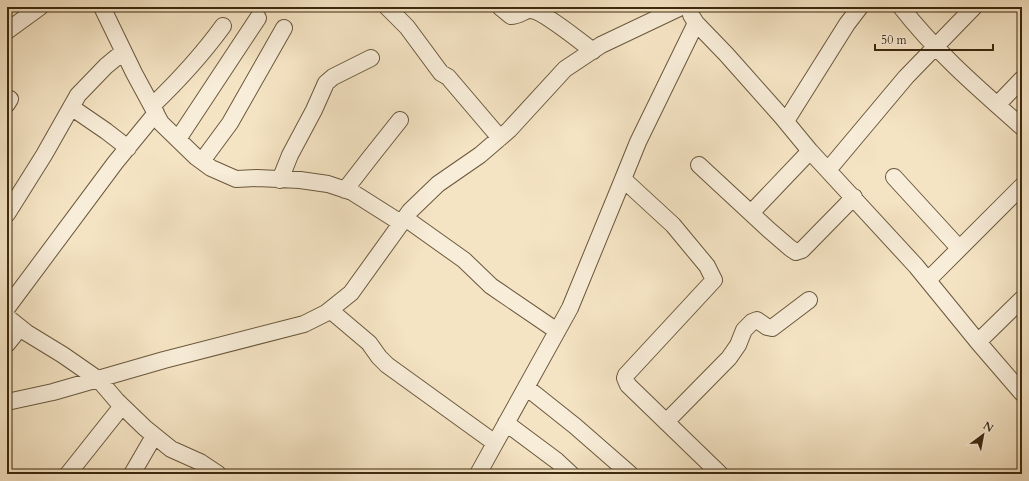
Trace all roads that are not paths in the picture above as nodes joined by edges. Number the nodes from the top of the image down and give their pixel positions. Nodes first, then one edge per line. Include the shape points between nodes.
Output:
1 (40, 7) edge
2 (102, 7) edge
3 (387, 7) edge
4 (500, 7) edge
5 (681, 7) edge
6 (860, 7) edge
7 (901, 7) edge
8 (974, 7) edge
9 (258, 18) dead end
10 (696, 23) junction
11 (223, 26) dead end
12 (284, 28) dead end
13 (7, 32) edge
14 (935, 46) junction
15 (592, 51) junction
16 (123, 52) junction
17 (371, 58) dead end
18 (1022, 79) edge
19 (997, 105) junction
20 (71, 107) junction
21 (154, 110) junction
22 (400, 120) dead end
23 (786, 121) junction
24 (1022, 127) edge
25 (500, 138) junction
26 (178, 139) junction
27 (128, 148) junction
28 (810, 151) junction
29 (202, 161) junction
30 (699, 165) dead end
31 (828, 170) junction
32 (894, 177) dead end
33 (623, 179) junction
34 (280, 180) junction
35 (1022, 186) edge
36 (346, 190) junction
37 (854, 197) junction
38 (751, 213) junction
39 (7, 214) edge
40 (403, 220) junction
41 (959, 248) junction
42 (928, 280) junction
43 (1022, 299) edge
44 (810, 300) dead end
45 (7, 308) edge
46 (330, 310) junction
47 (7, 317) edge
48 (20, 328) junction
49 (557, 331) junction
50 (978, 342) junction
51 (7, 344) edge
52 (99, 380) junction
53 (526, 387) junction
54 (1022, 392) edge
55 (7, 402) edge
56 (122, 406) junction
57 (666, 422) junction
58 (506, 423) junction
59 (154, 436) junction
60 (495, 443) junction
61 (209, 472) edge
62 (68, 474) edge
63 (132, 474) edge
64 (478, 474) edge
65 (572, 474) edge
66 (630, 474) edge
67 (720, 474) edge

1 - 13 street
2 - 16 street
3 - 25 street via 407,27 441,73 448,77
4 - 15 street via 511,16 529,10 543,15
5 - 10 street
5 - 15 street
6 - 23 street
7 - 14 street
8 - 14 street
9 - 26 street
10 - 23 street
10 - 33 street via 638,142
11 - 21 street
12 - 29 street via 230,123
14 - 19 street
14 - 31 street
15 - 25 street via 565,69
16 - 20 street via 92,79
16 - 21 street
17 - 34 street via 326,83
18 - 19 street
19 - 24 street
20 - 27 street
20 - 39 street
21 - 26 street via 161,123
21 - 27 street
22 - 36 street
23 - 28 street
25 - 40 street via 438,184
26 - 29 street
27 - 45 street
28 - 31 street
28 - 38 street
29 - 34 street via 236,179
30 - 38 street
31 - 37 street
32 - 41 street
33 - 49 street via 570,308
33 - 57 street via 674,225 707,266 714,280 626,375 628,385
34 - 36 street via 328,184
35 - 41 street
36 - 40 street
37 - 38 street via 800,251 796,252
37 - 42 street
40 - 46 street via 351,293
40 - 49 street via 464,260 491,286
41 - 42 street
42 - 50 street
43 - 50 street
44 - 57 street via 772,328 757,320 752,322 744,330 738,345 728,358
46 - 52 street via 304,324 164,360
46 - 60 street via 369,343 387,365
47 - 48 street
48 - 51 street
48 - 52 street
49 - 53 street
50 - 54 street
52 - 55 street
52 - 56 street
53 - 58 street
53 - 66 street
56 - 59 street
56 - 62 street
57 - 67 street
58 - 60 street
58 - 65 street
59 - 61 street
59 - 63 street
60 - 64 street

